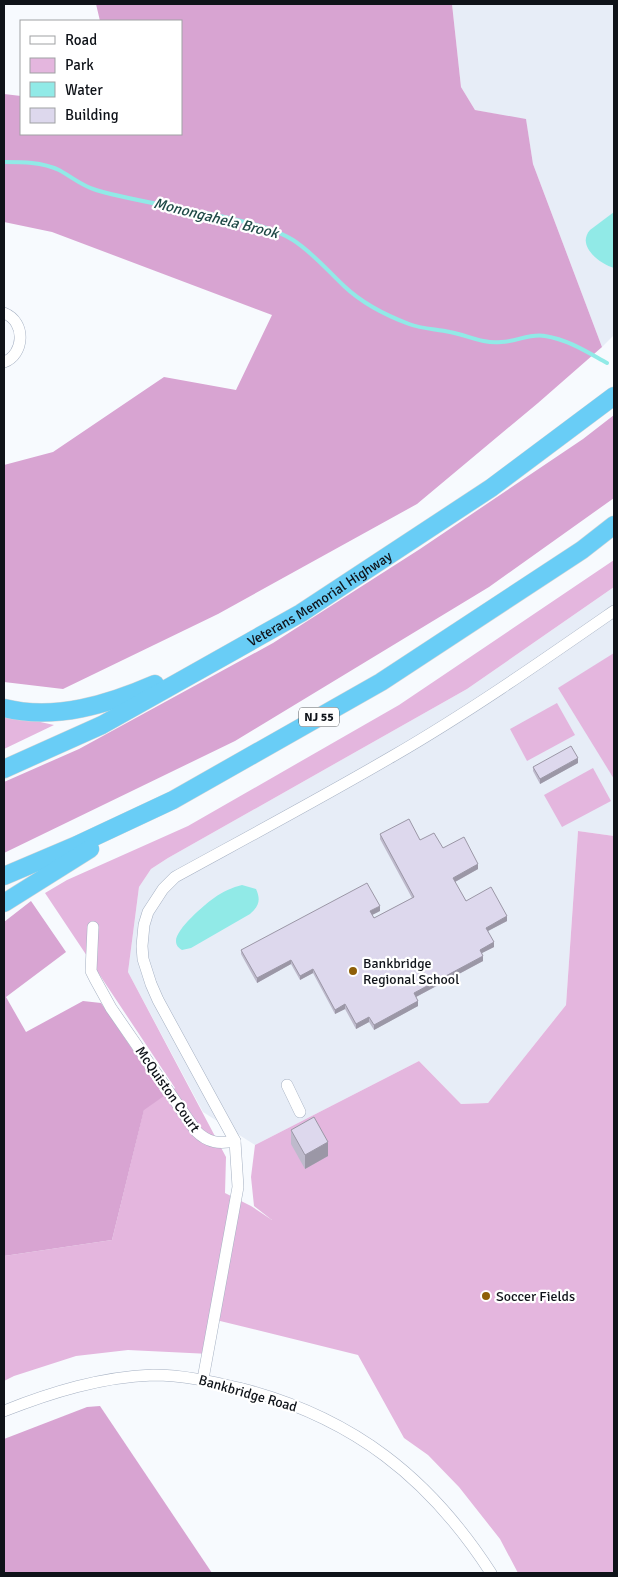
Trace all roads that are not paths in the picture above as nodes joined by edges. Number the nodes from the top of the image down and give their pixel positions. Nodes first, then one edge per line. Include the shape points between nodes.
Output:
1 (4, 314) edge
2 (4, 362) edge
3 (614, 396) edge
4 (614, 525) edge
5 (614, 611) edge
6 (178, 682) junction
7 (4, 708) edge
8 (4, 769) edge
9 (111, 829) junction
10 (4, 876) edge
11 (4, 902) edge
12 (92, 927) dead end
13 (287, 1085) dead end
14 (300, 1112) dead end
15 (235, 1142) junction
16 (203, 1379) junction
17 (4, 1411) edge
18 (490, 1573) edge

1 - 2 street via 15,320 20,327 20,336 14,353
3 - 6 highway, Veterans Memorial Highway via 437,525 301,613
4 - 9 highway, NJ 55 via 582,550 381,682 173,800
5 - 15 street via 434,731 175,877 163,888 144,924 142,946 146,970 158,1000
6 - 7 highway via 162,682 110,702 84,708 35,712
6 - 8 highway, Veterans Memorial Highway via 102,725
9 - 10 highway, NJ 55
9 - 11 highway via 102,842
12 - 15 street, McQuiston Court via 91,971 111,1008 196,1131 213,1142
13 - 14 street
15 - 16 street via 238,1187
16 - 17 street, Bankbridge Road via 155,1375 101,1381
16 - 18 street, Bankbridge Road via 297,1406 373,1446 429,1494 467,1538

